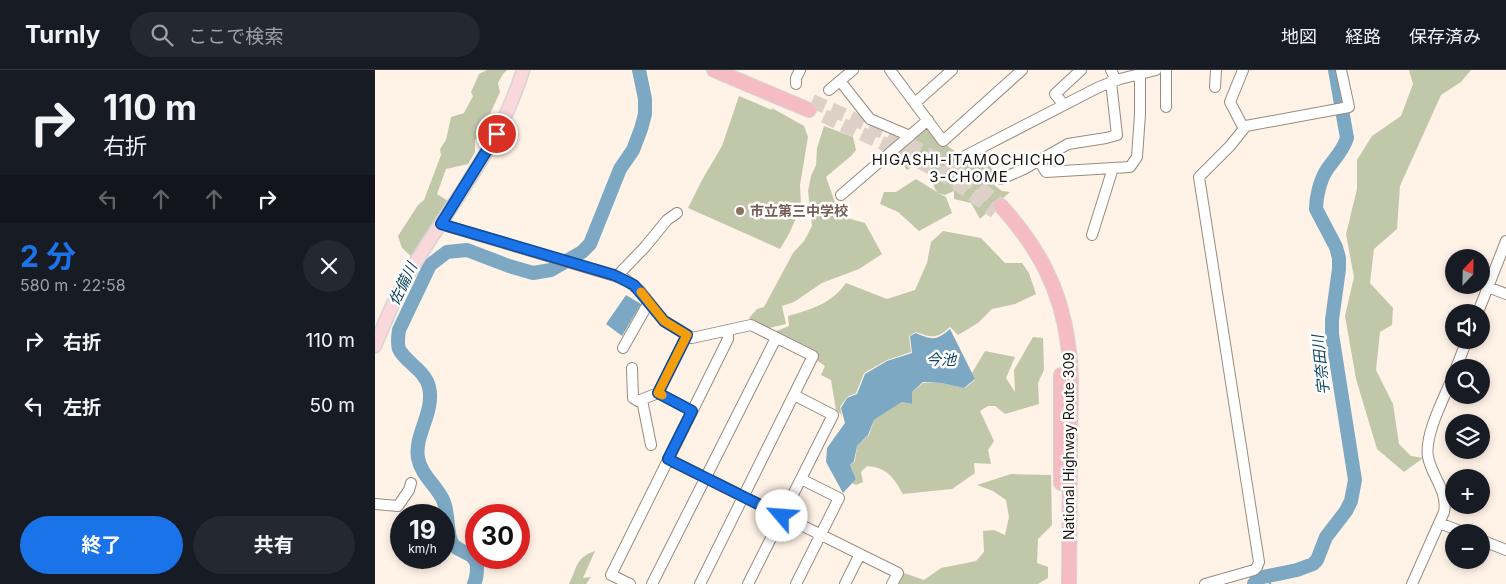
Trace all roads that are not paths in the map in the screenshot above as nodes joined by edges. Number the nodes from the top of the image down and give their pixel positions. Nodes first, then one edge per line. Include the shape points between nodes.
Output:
1 (523, 70) edge
2 (714, 70) edge
3 (739, 70) edge
4 (800, 70) edge
5 (853, 70) edge
6 (890, 70) edge
7 (952, 70) edge
8 (1022, 70) edge
9 (1081, 70) edge
10 (1111, 70) edge
11 (1156, 70) edge
12 (1166, 70) edge
13 (1216, 70) edge
14 (1243, 70) edge
15 (1341, 70) edge
16 (1139, 74) junction
17 (840, 81) junction
18 (1111, 82) junction
19 (796, 84) dead end
20 (1215, 88) dead end
21 (829, 90) dead end
22 (915, 103) junction
23 (1064, 105) junction
24 (1166, 107) dead end
25 (928, 120) junction
26 (1245, 127) junction
27 (910, 136) junction
28 (965, 156) dead end
29 (1039, 161) junction
30 (1113, 168) junction
31 (1001, 179) dead end
32 (841, 195) dead end
33 (677, 213) dead end
34 (441, 224) junction
35 (1092, 235) dead end
36 (1506, 241) edge
37 (617, 276) junction
38 (1490, 282) edge
39 (1490, 288) edge
40 (1506, 294) edge
41 (649, 302) junction
42 (728, 330) junction
43 (687, 335) junction
44 (776, 338) junction
45 (376, 341) edge
46 (623, 348) dead end
47 (632, 368) dead end
48 (658, 393) junction
49 (794, 395) junction
50 (1445, 397) edge
51 (642, 400) junction
52 (692, 411) junction
53 (651, 445) dead end
54 (668, 459) junction
55 (706, 477) junction
56 (801, 479) junction
57 (411, 483) dead end
58 (744, 496) junction
59 (375, 504) edge
60 (782, 515) junction
61 (1439, 523) junction
62 (1445, 525) edge
63 (821, 534) junction
64 (1490, 544) edge
65 (1506, 550) edge
66 (860, 554) junction
67 (629, 584) edge
68 (652, 584) edge
69 (700, 584) edge
70 (748, 584) edge
71 (796, 584) edge
72 (845, 584) edge
73 (892, 584) edge
74 (1060, 584) edge
75 (1069, 584) edge
76 (1205, 584) edge
77 (1412, 584) edge

1 - 34 main road via 497,134
2 - 3 highway via 811,105
4 - 19 street
5 - 17 street
6 - 22 street
7 - 22 street
8 - 25 street via 943,141
9 - 23 street via 1055,94
10 - 18 street via 1114,76
11 - 16 street
12 - 24 street
13 - 20 street
14 - 26 street via 1230,102
15 - 26 street via 1349,106
16 - 18 street
16 - 30 street via 1137,157 1130,167
17 - 21 street
17 - 27 street via 870,119
18 - 23 street
18 - 29 street via 1117,135 1068,144
22 - 25 street
23 - 28 street
25 - 27 street
26 - 76 street via 1199,177 1259,564 1254,570
27 - 32 street
29 - 30 street via 1046,172
29 - 31 street
30 - 35 street
33 - 37 street
34 - 37 street
34 - 45 main road via 404,282
36 - 38 street
37 - 41 street via 634,285
39 - 40 street
41 - 43 street via 664,321
41 - 46 street
42 - 43 street via 692,338
42 - 44 street via 751,325
42 - 52 street via 728,339
43 - 48 street
44 - 49 street via 813,356
44 - 55 street
47 - 51 street via 633,398
48 - 51 street
48 - 52 street
49 - 56 street via 833,415
49 - 58 street
50 - 61 street via 1427,443 1429,463 1445,499
51 - 53 street
52 - 54 street
54 - 55 street
54 - 67 street via 611,575
55 - 58 street
55 - 68 street
56 - 60 street
56 - 63 street via 839,498
57 - 59 street via 398,506
58 - 60 street
58 - 69 street
60 - 63 street
60 - 70 street
61 - 62 street
61 - 77 street
63 - 66 street
63 - 71 street
64 - 65 street
66 - 72 street
66 - 73 street via 898,573
74 - 75 highway, National Highway Route 309 via 1059,343 1051,307 1033,263 998,209 1030,240 1058,299 1065,324 1071,398

